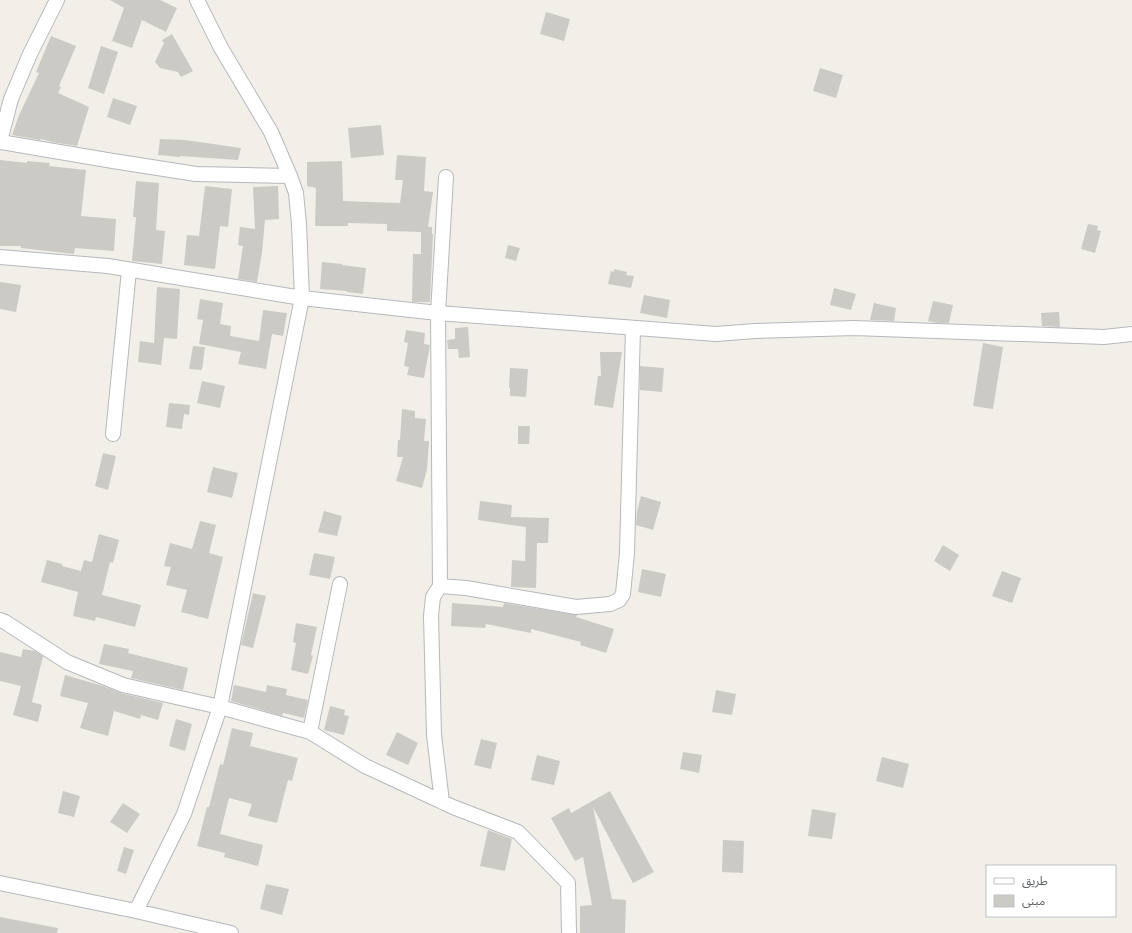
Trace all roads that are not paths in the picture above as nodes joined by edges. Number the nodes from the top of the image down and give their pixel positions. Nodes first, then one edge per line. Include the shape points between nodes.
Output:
1 (57, 0) edge
2 (197, 0) edge
3 (0, 141) edge
4 (290, 176) junction
5 (446, 176) dead end
6 (0, 257) edge
7 (129, 270) junction
8 (302, 298) junction
9 (438, 313) junction
10 (633, 328) junction
11 (1132, 334) edge
12 (113, 434) dead end
13 (340, 584) dead end
14 (440, 586) junction
15 (0, 620) edge
16 (220, 707) junction
17 (310, 732) junction
18 (442, 802) junction
19 (0, 883) edge
20 (136, 911) junction
21 (231, 933) edge
22 (569, 933) edge

1 - 3 street via 11,99
2 - 4 street via 221,48 271,132
3 - 4 street via 196,174
4 - 8 street via 296,193
5 - 9 street
6 - 7 street
7 - 8 street
7 - 12 street
8 - 9 street
8 - 16 street
9 - 10 street
9 - 14 street
10 - 11 street via 716,334 854,328 1104,337
10 - 14 street via 627,553 623,594 620,600 610,604 576,607
13 - 17 street
14 - 18 street via 433,597 431,616 434,735
15 - 16 street via 68,662 123,685
16 - 17 street
16 - 20 street via 184,814
17 - 18 street via 364,766
18 - 22 street via 518,832 568,883
19 - 20 street
20 - 21 street

